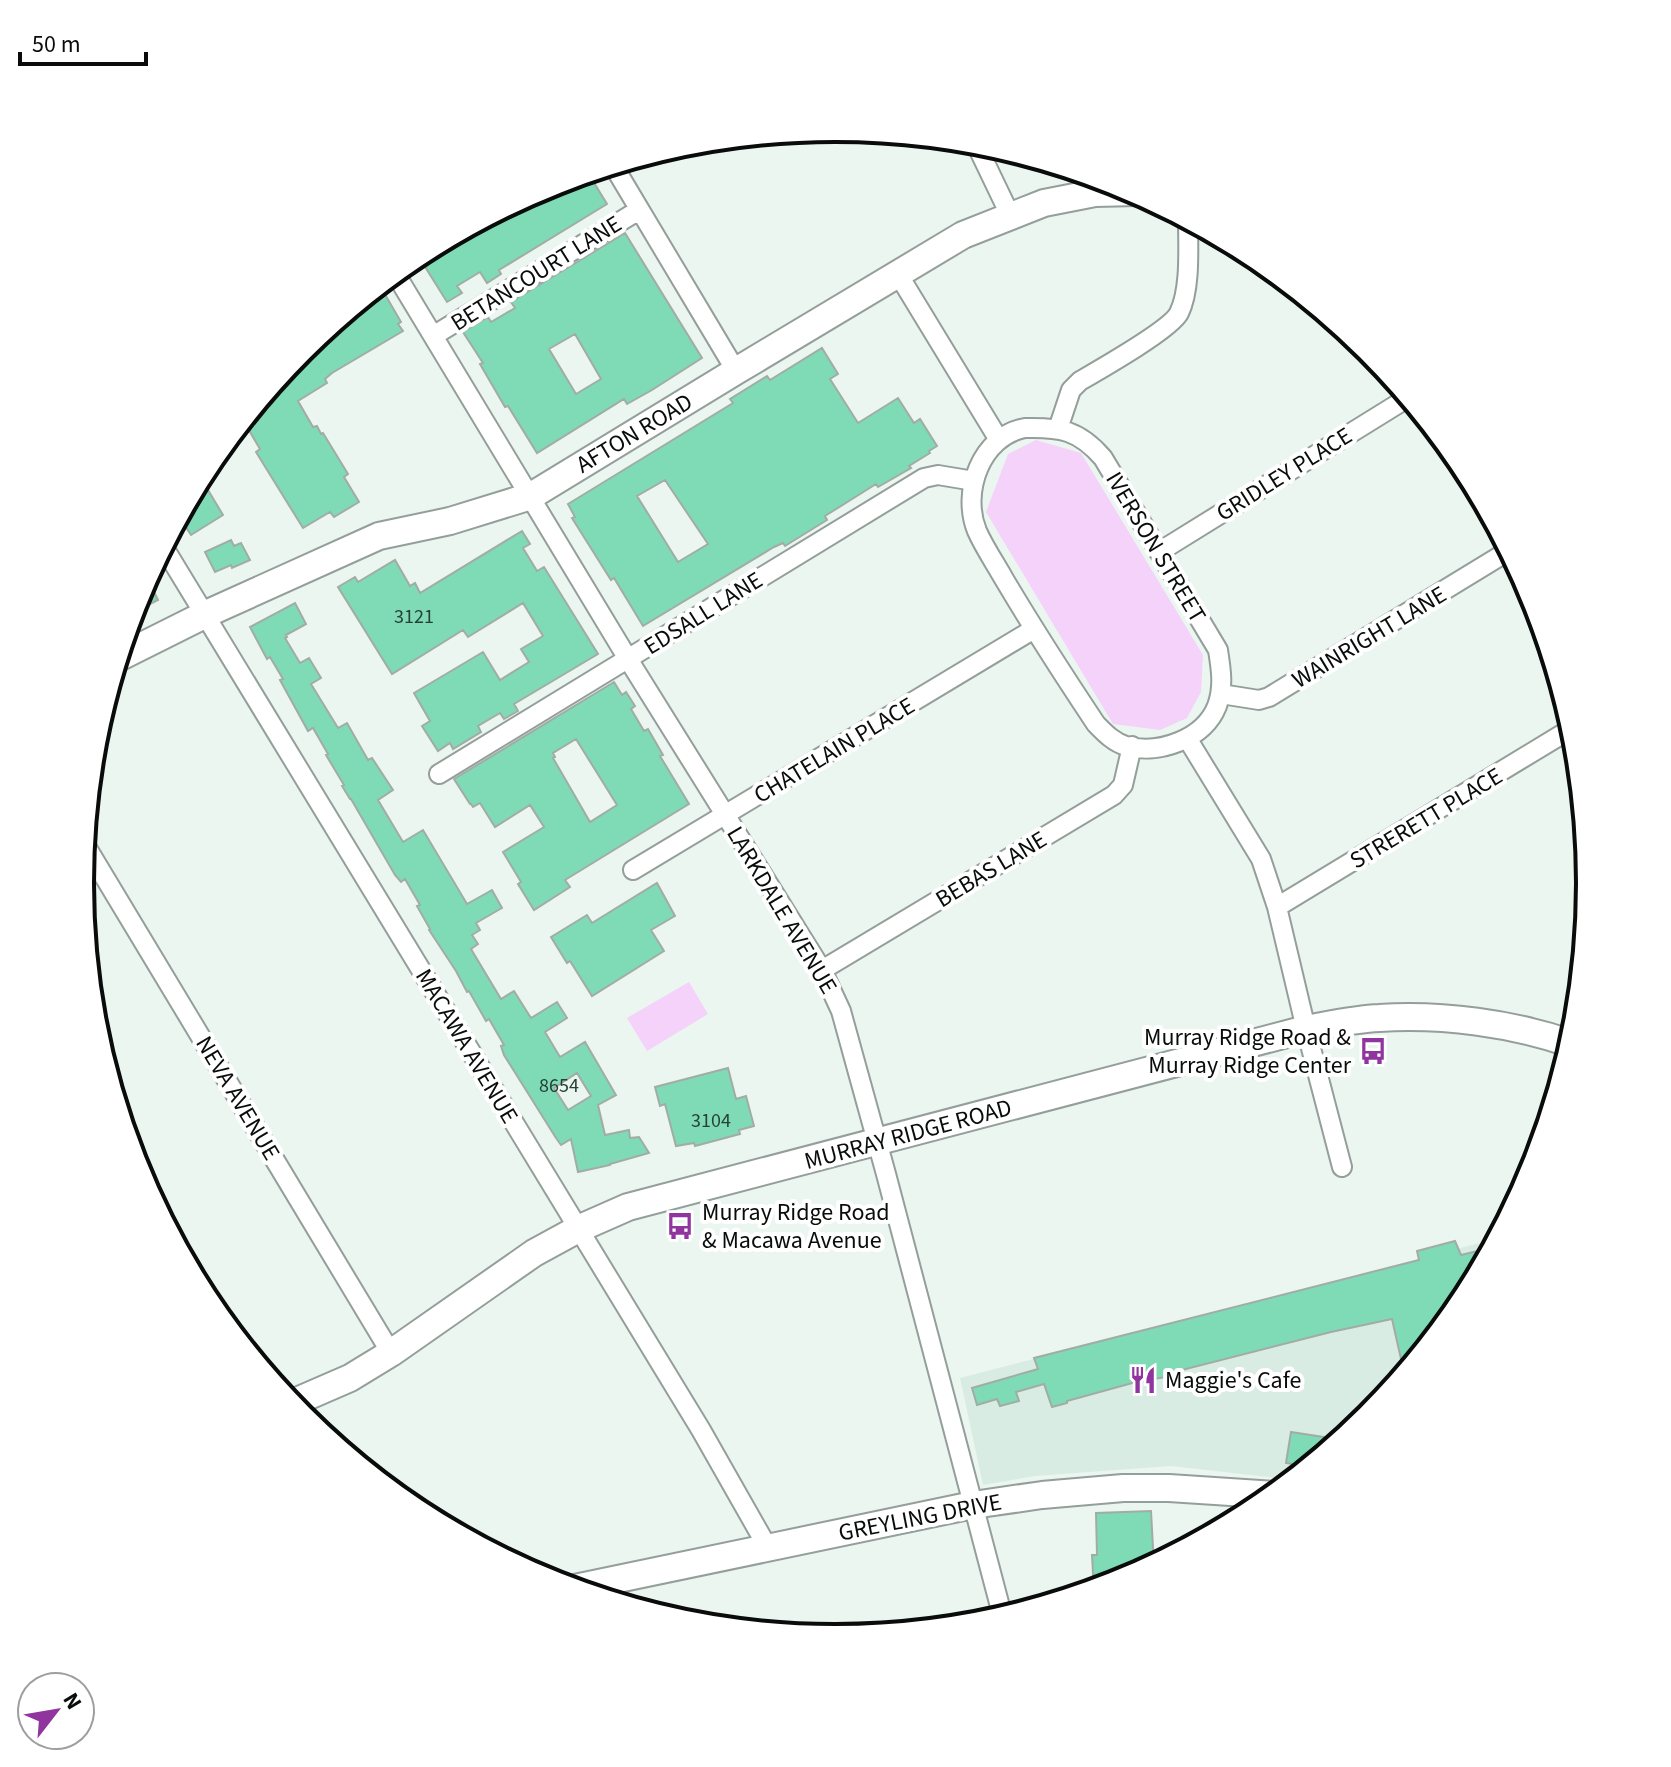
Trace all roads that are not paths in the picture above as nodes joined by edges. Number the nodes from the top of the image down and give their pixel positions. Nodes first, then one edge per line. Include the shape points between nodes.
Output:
1 (982, 156) edge
2 (619, 175) edge
3 (1105, 193) edge
4 (639, 210) junction
5 (1011, 217) junction
6 (1188, 232) edge
7 (898, 274) junction
8 (401, 283) edge
9 (433, 336) junction
10 (736, 371) junction
11 (1400, 403) edge
12 (1058, 429) junction
13 (999, 440) junction
14 (974, 481) junction
15 (531, 496) junction
16 (1159, 552) junction
17 (1501, 556) edge
18 (170, 557) edge
19 (206, 614) junction
20 (1034, 629) junction
21 (131, 651) edge
22 (628, 659) junction
23 (1221, 694) junction
24 (1562, 734) edge
25 (1187, 738) junction
26 (1132, 746) junction
27 (439, 774) dead end
28 (725, 816) junction
29 (95, 861) edge
30 (633, 870) dead end
31 (1277, 907) junction
32 (822, 970) junction
33 (1306, 1029) junction
34 (1560, 1040) edge
35 (877, 1141) junction
36 (1342, 1167) dead end
37 (578, 1229) junction
38 (391, 1353) junction
39 (303, 1399) edge
40 (1256, 1493) edge
41 (973, 1505) junction
42 (768, 1548) junction
43 (593, 1584) edge
44 (1000, 1606) edge

1 - 5 street
2 - 4 street
3 - 5 street, AFTON ROAD via 1044,203
4 - 9 street, BETANCOURT LANE
4 - 10 street
5 - 7 street, AFTON ROAD via 963,235
6 - 12 street via 1189,265 1178,315 1080,381 1071,390
7 - 10 street, AFTON ROAD
7 - 13 street
8 - 9 street, LARKDALE AVENUE
9 - 15 street, LARKDALE AVENUE
10 - 15 street, AFTON ROAD
11 - 16 street, GRIDLEY PLACE
12 - 13 street, IVERSON STREET via 1014,430
12 - 16 street, IVERSON STREET via 1079,436 1103,458
13 - 14 street via 982,460
14 - 20 street via 970,503 977,530
14 - 22 street, EDSALL LANE via 924,478
15 - 19 street, AFTON ROAD via 379,536
15 - 22 street, LARKDALE AVENUE
16 - 23 street, IVERSON STREET via 1218,650
17 - 23 street, WAINRIGHT LANE via 1269,697
18 - 19 street, MACAWA AVENUE
19 - 21 street, AFTON ROAD
19 - 37 street, MACAWA AVENUE
20 - 26 street via 1096,724 1108,737
20 - 28 street, CHATELAIN PLACE
22 - 27 street, EDSALL LANE
22 - 28 street, LARKDALE AVENUE
23 - 25 street via 1209,720
24 - 31 street, STRERETT PLACE
25 - 26 street via 1169,745
25 - 31 street via 1261,859
26 - 32 street, BEBAS LANE via 1123,785 1114,795
28 - 30 street, CHATELAIN PLACE
28 - 32 street, LARKDALE AVENUE
29 - 38 street, NEVA AVENUE
31 - 33 street
32 - 35 street, LARKDALE AVENUE via 841,1011
33 - 34 street, MURRAY RIDGE ROAD via 1376,1018 1436,1017
33 - 35 street, MURRAY RIDGE ROAD
33 - 36 street
35 - 37 street, MURRAY RIDGE ROAD via 628,1207
35 - 41 street, LARKDALE AVENUE
37 - 38 street, MURRAY RIDGE ROAD via 534,1253
37 - 42 street, MACAWA AVENUE
38 - 39 street, MURRAY RIDGE ROAD
40 - 41 street, GREYLING DRIVE via 1123,1488
41 - 42 street, GREYLING DRIVE
41 - 44 street, LARKDALE AVENUE
42 - 43 street, GREYLING DRIVE

